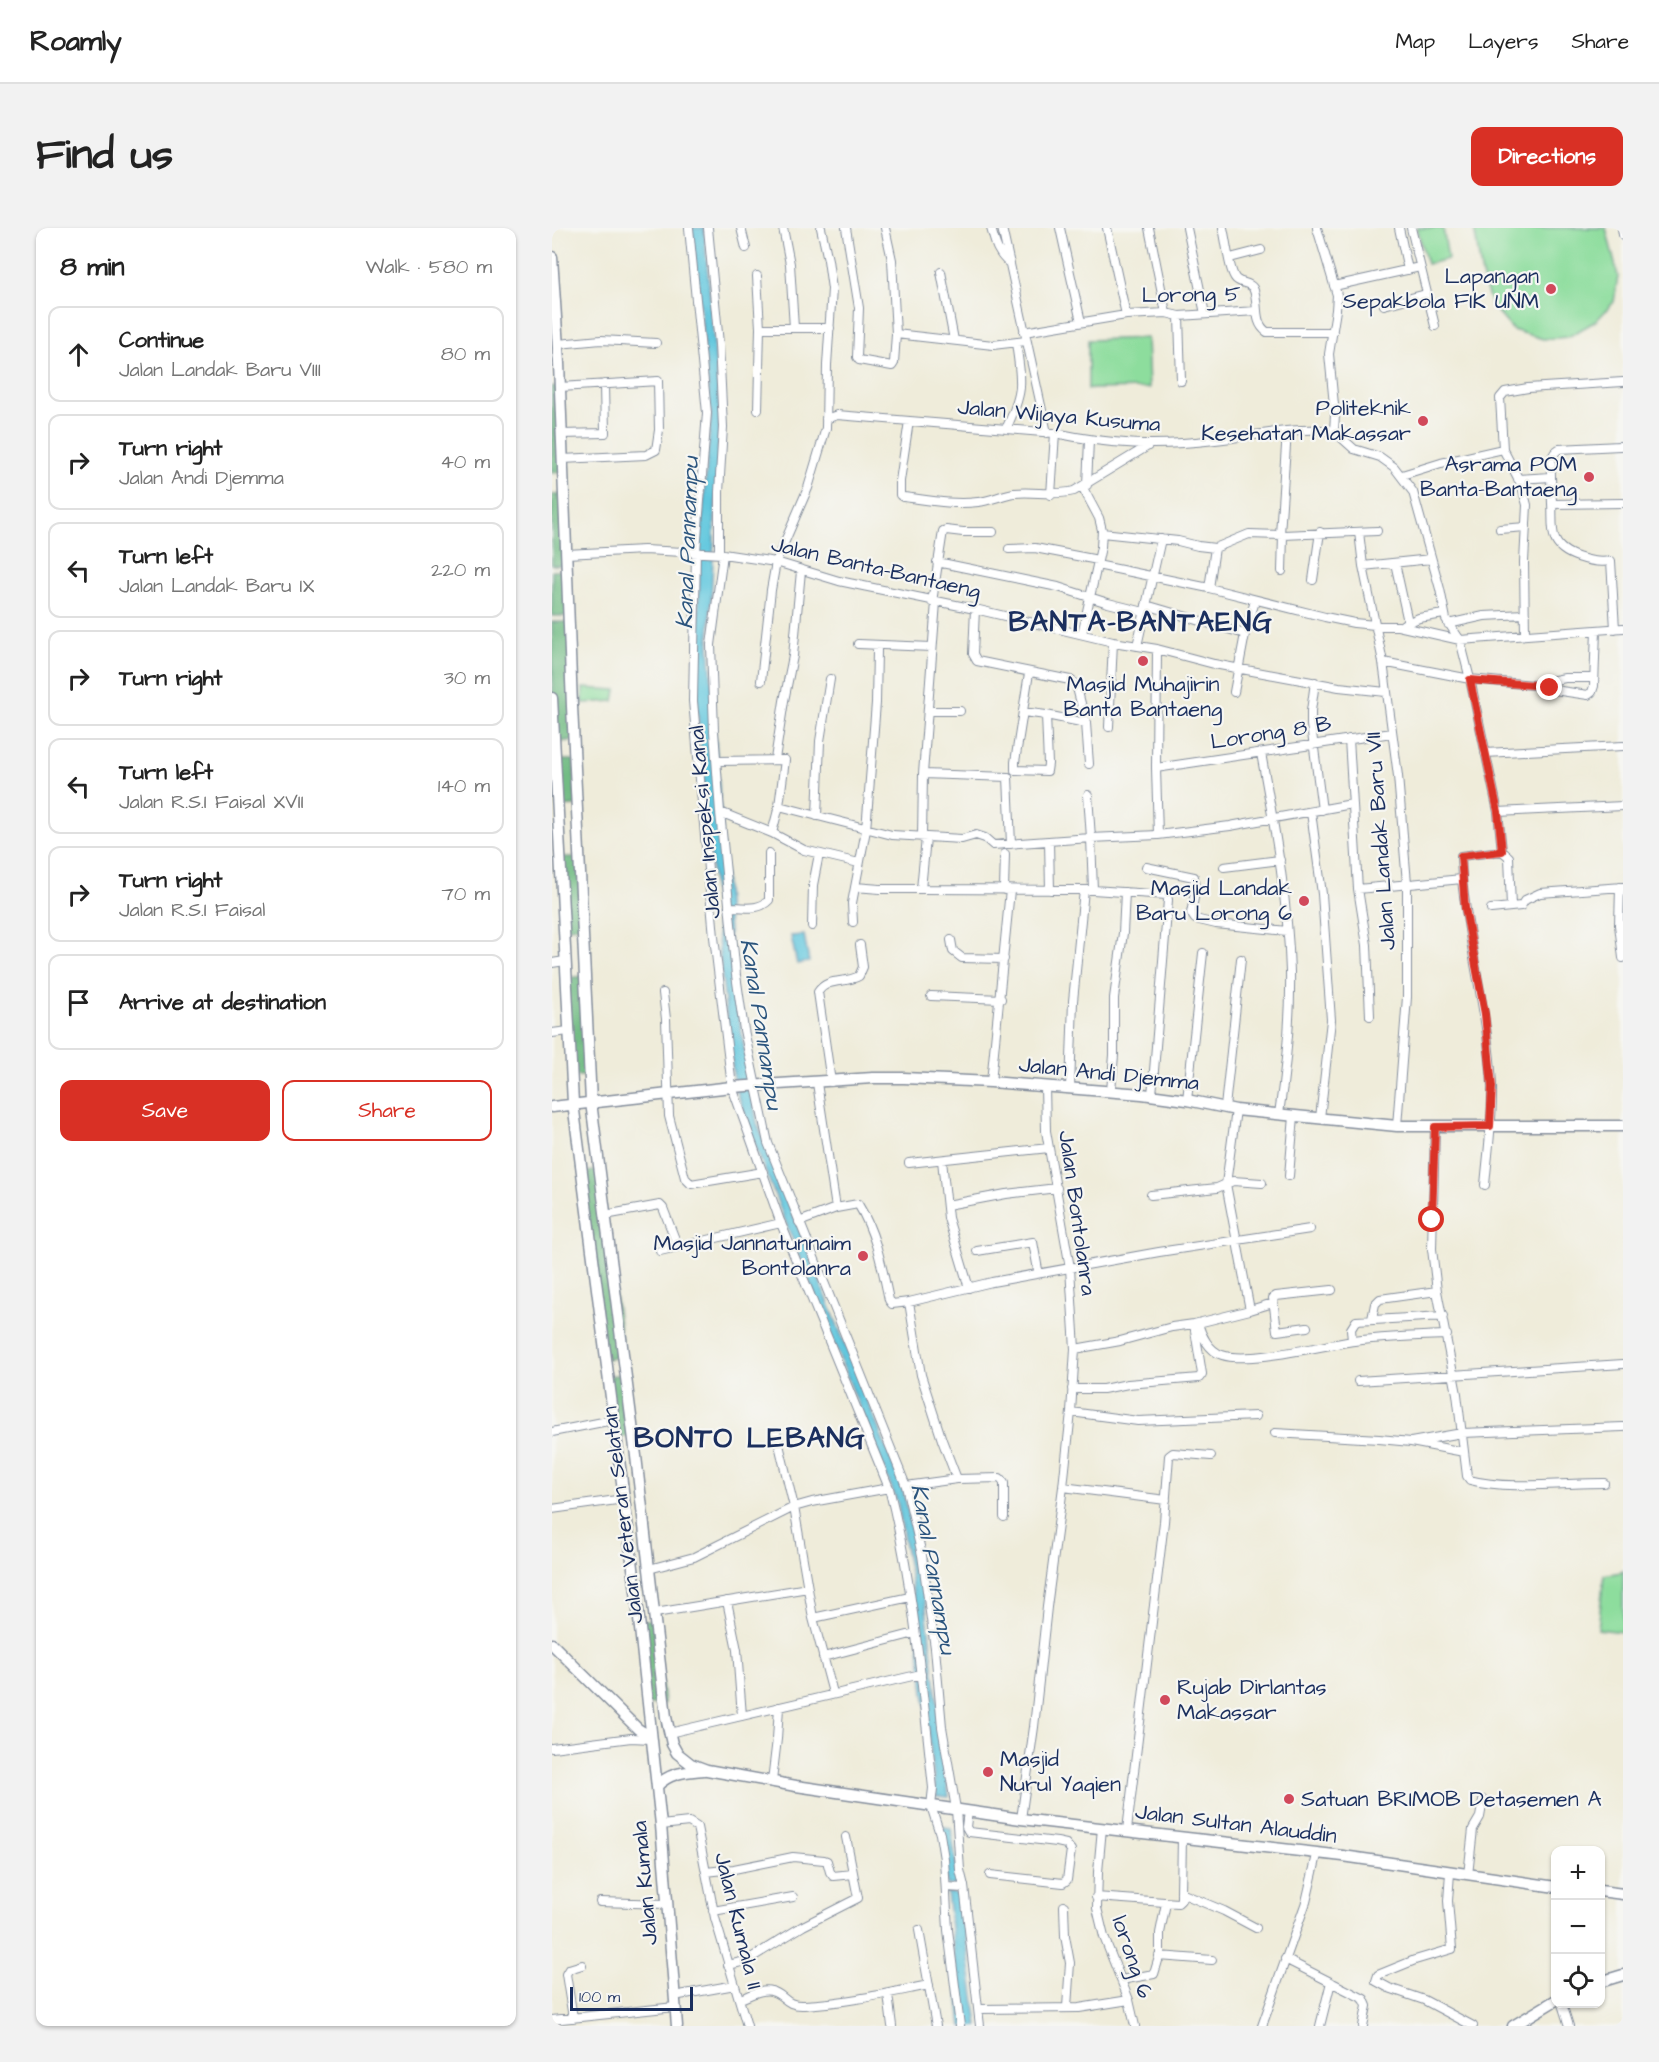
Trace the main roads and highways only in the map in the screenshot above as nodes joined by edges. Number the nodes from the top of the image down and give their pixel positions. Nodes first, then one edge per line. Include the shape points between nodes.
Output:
1 (552, 257) edge
2 (558, 484) edge
3 (552, 698) edge
4 (553, 730) edge
5 (574, 750) junction
6 (554, 751) junction
7 (554, 782) edge
8 (556, 840) edge
9 (564, 931) junction
10 (582, 932) junction
11 (591, 1102) junction
12 (573, 1103) junction
13 (552, 1107) edge
14 (1623, 1126) edge
15 (624, 1368) junction
16 (607, 1371) junction
17 (552, 1644) edge
18 (614, 1705) junction
19 (666, 1718) junction
20 (649, 1719) junction
21 (651, 1738) junction
22 (670, 1738) joint
23 (708, 1770) junction
24 (657, 1786) junction
25 (1551, 1886) edge
26 (1605, 1892) edge
27 (1623, 1894) edge
28 (1623, 1975) edge
29 (1605, 1980) edge
30 (1551, 2003) edge
31 (676, 2026) edge
32 (1513, 2026) edge

1 - 2 main road, Jalan Veteran Selatan via 562,459
2 - 5 main road, Jalan Veteran Selatan via 566,554
3 - 4 main road, Jalan Veteran Selatan
4 - 6 main road, Jalan Veteran Selatan
5 - 6 main road
5 - 10 main road, Jalan Veteran Selatan
6 - 7 main road, Jalan Veteran Selatan
7 - 8 main road, Jalan Veteran Selatan
8 - 9 main road, Jalan Veteran Selatan
9 - 10 main road
9 - 12 main road, Jalan Veteran Selatan
10 - 11 main road, Jalan Veteran Selatan
11 - 12 main road
11 - 14 main road, Jalan Andi Djemma via 734,1087 894,1078 1111,1091 1236,1110 1397,1126
11 - 15 main road, Jalan Veteran Selatan
12 - 13 main road
12 - 16 main road, Jalan Veteran Selatan
15 - 16 main road
15 - 19 main road, Jalan Veteran Selatan
16 - 20 main road, Jalan Veteran Selatan
17 - 18 main road
18 - 20 main road via 631,1716
18 - 21 main road
19 - 20 main road
19 - 22 main road, Jalan Veteran Selatan
20 - 21 main road, Jalan Veteran Selatan
21 - 24 main road, Jalan Kumala
22 - 23 main road, Jalan Sultan Alauddin via 677,1753
23 - 24 main road via 673,1774
23 - 25 main road, Jalan Sultan Alauddin via 1021,1819 1343,1856
24 - 31 main road, Jalan Kumala
26 - 27 main road
28 - 29 main road
30 - 32 main road

